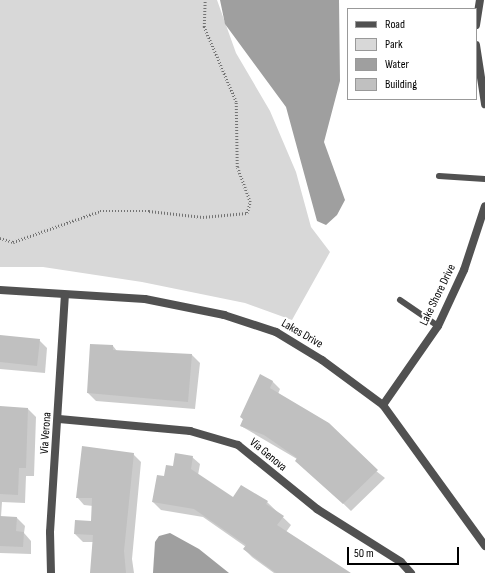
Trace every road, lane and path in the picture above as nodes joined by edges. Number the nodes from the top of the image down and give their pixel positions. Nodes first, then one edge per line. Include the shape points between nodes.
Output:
1 (205, 0) edge
2 (480, 0) edge
3 (477, 19) edge
4 (477, 52) edge
5 (485, 104) edge
6 (439, 176) dead end
7 (485, 179) edge
8 (485, 206) edge
9 (0, 238) edge
10 (0, 290) edge
11 (65, 295) junction
12 (400, 300) dead end
13 (438, 326) junction
14 (383, 405) junction
15 (59, 419) junction
16 (485, 546) edge
17 (51, 573) edge
18 (411, 573) edge

1 - 9 path via 204,27 236,102 237,167 250,202 247,214 203,217 149,211 100,211 13,242
2 - 3 street
4 - 5 street
6 - 7 lane
8 - 13 street, Lake Shore Drive via 464,270
10 - 11 street, Lakes Drive
11 - 14 street, Lakes Drive via 145,299 224,315 276,332 322,360
11 - 15 street, Via Verona
12 - 13 lane
13 - 14 street, Lake Shore Drive
14 - 16 street, Lakes Drive
15 - 17 street, Via Verona via 50,532
15 - 18 street, Via Genova via 190,431 238,445 317,510 400,562

